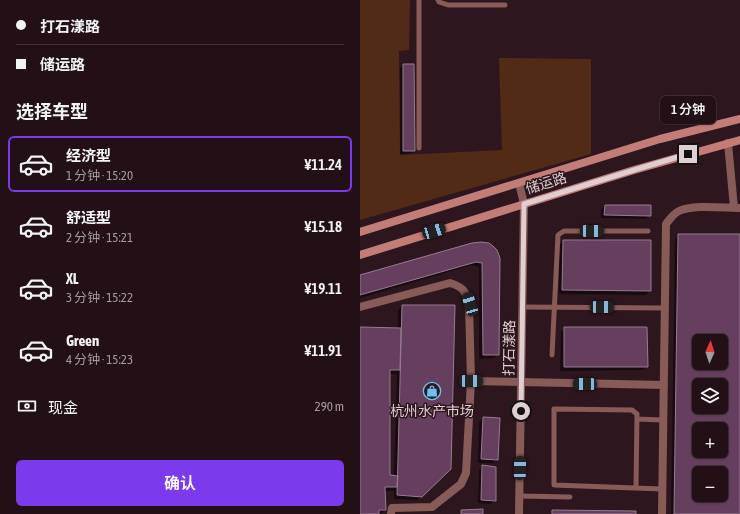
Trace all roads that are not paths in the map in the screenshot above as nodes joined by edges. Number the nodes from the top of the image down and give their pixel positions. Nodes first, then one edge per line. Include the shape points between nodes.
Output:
1 (419, 0) edge
2 (438, 0) edge
3 (506, 5) dead end
4 (740, 119) edge
5 (740, 140) edge
6 (728, 143) junction
7 (419, 148) dead end
8 (519, 183) junction
9 (524, 204) junction
10 (737, 208) edge
11 (648, 231) dead end
12 (360, 232) edge
13 (360, 254) edge
14 (360, 307) edge
15 (522, 307) junction
16 (555, 307) junction
17 (666, 308) junction
18 (552, 355) dead end
19 (471, 381) junction
20 (521, 382) junction
21 (664, 385) junction
22 (637, 419) junction
23 (663, 420) junction
24 (636, 488) junction
25 (662, 489) junction
26 (520, 496) junction
27 (570, 497) dead end
28 (391, 514) edge
29 (519, 514) edge
30 (662, 514) edge

1 - 7 lane
2 - 3 lane via 448,5
4 - 8 main road, 储运路 via 660,140
5 - 6 main road, 储运路
6 - 9 main road, 储运路
6 - 10 street
8 - 9 street, 打石漾路
8 - 12 main road, 储运路
9 - 13 main road, 储运路
9 - 15 street, 打石漾路
10 - 17 street via 680,210 666,224
11 - 16 lane via 564,231 558,235
14 - 19 street via 450,283 460,286 470,304
15 - 16 lane
15 - 20 street, 打石漾路
16 - 17 lane
16 - 18 lane
17 - 21 street
19 - 20 street
19 - 28 street via 466,473 461,484 432,507 392,508
20 - 21 street
20 - 26 street, 打石漾路
21 - 23 street
22 - 23 lane
22 - 24 lane
22 - 24 lane via 637,414 632,410 554,409 554,485
23 - 25 street
24 - 25 lane
25 - 30 street
26 - 27 lane
26 - 29 street, 打石漾路

